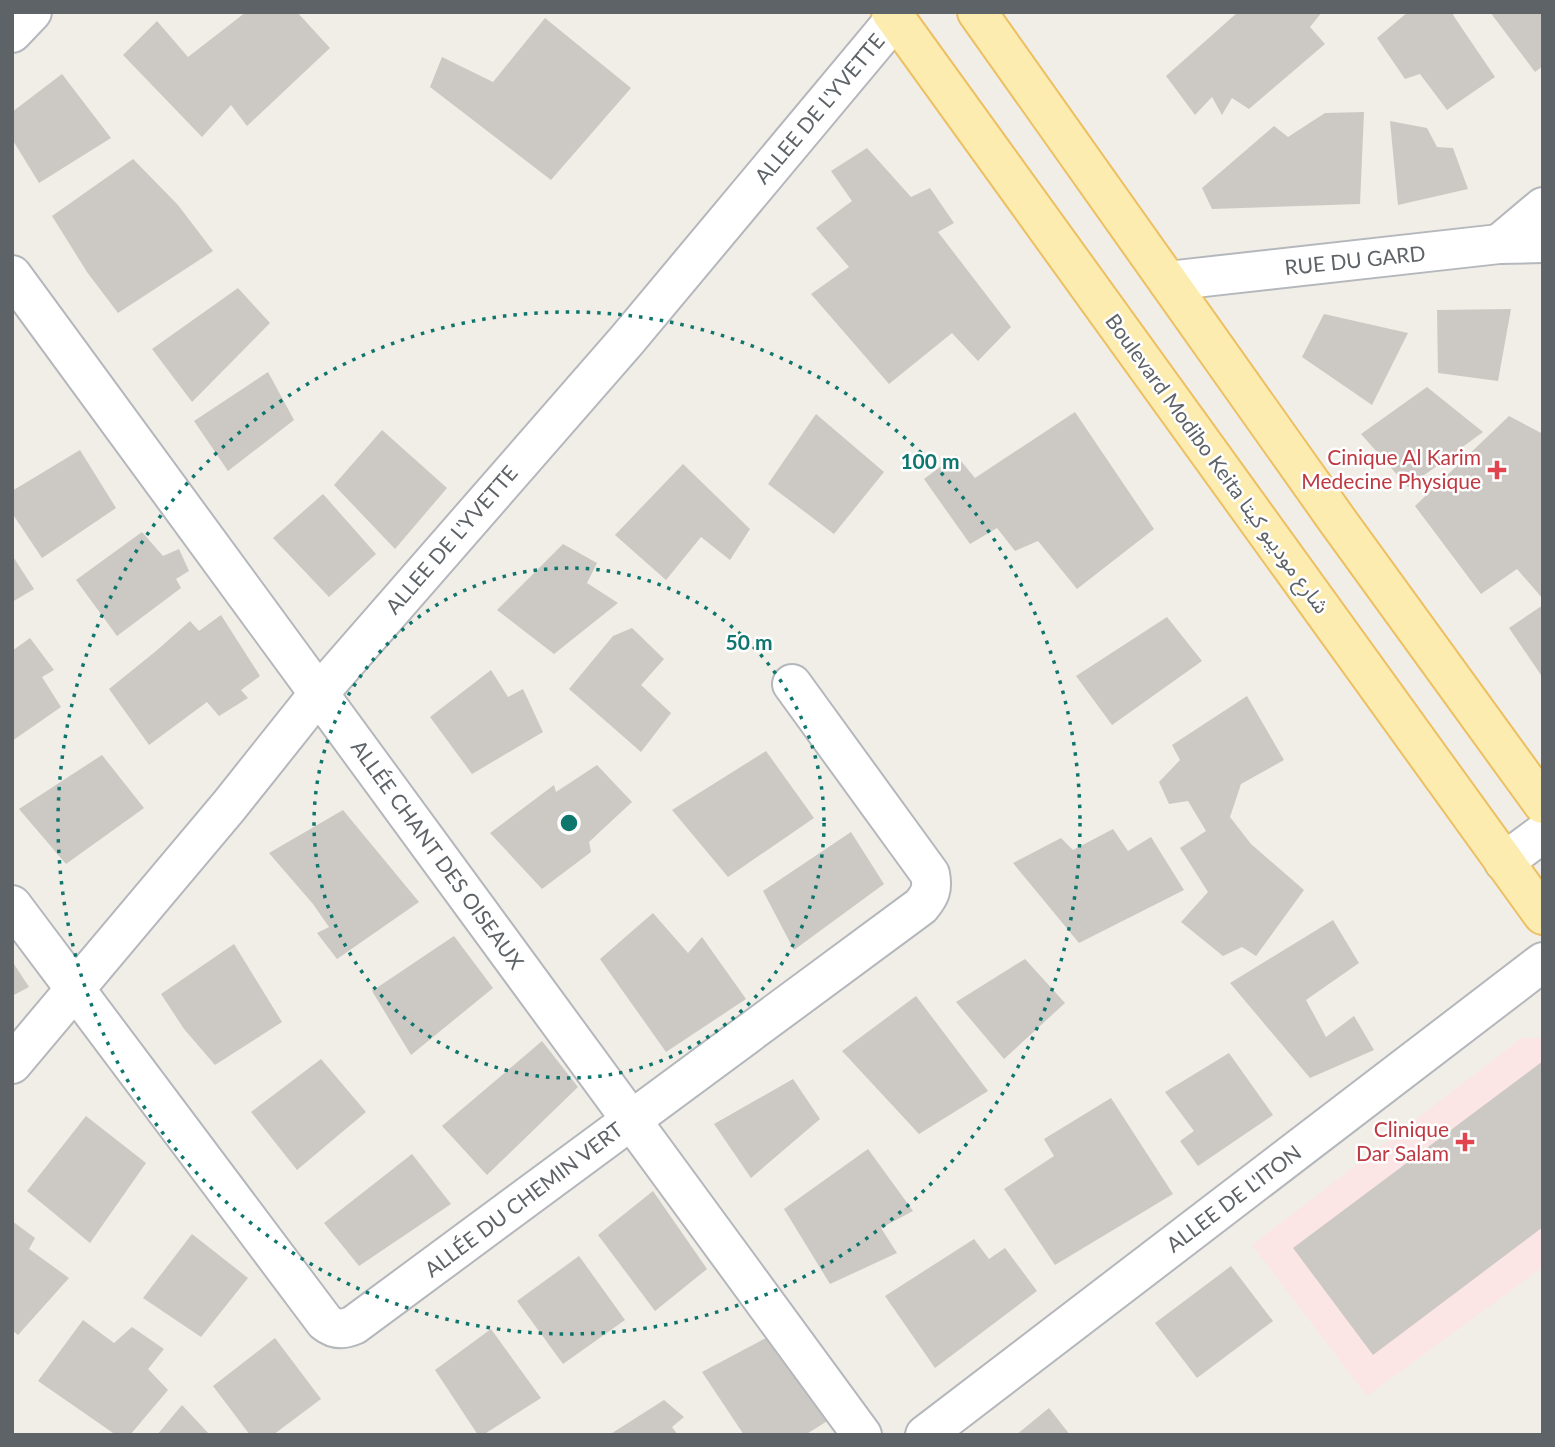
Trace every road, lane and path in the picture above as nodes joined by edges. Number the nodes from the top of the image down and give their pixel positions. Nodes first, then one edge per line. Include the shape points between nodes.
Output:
1 (32, 12) edge
2 (977, 12) edge
3 (893, 15) edge
4 (12, 33) edge
5 (1543, 206) edge
6 (1543, 243) edge
7 (1499, 244) junction
8 (12, 275) edge
9 (1168, 281) junction
10 (792, 684) dead end
11 (319, 693) junction
12 (1543, 804) edge
13 (1543, 833) edge
14 (1504, 862) junction
15 (12, 905) edge
16 (1543, 915) edge
17 (1543, 962) edge
18 (75, 989) junction
19 (12, 1063) edge
20 (632, 1120) junction
21 (862, 1435) edge
22 (925, 1435) edge

1 - 4 street
2 - 9 main road
3 - 11 street, ALLEE DE L'YVETTE via 628,340
3 - 14 main road, Boulevard Modibo Keita شارع موديبو كيتا
5 - 7 street
6 - 7 street, RUE DU GARD
7 - 9 street, RUE DU GARD
8 - 11 street, ALLÉE CHANT DES OISEAUX
9 - 12 main road
10 - 20 street, ALLÉE DU CHEMIN VERT via 930,874 929,896
11 - 18 street, ALLEE DE L'YVETTE
11 - 20 street, ALLÉE CHANT DES OISEAUX
13 - 14 street
14 - 16 main road, Boulevard Modibo Keita شارع موديبو كيتا
15 - 18 street, ALLÉE DU CHEMIN VERT
17 - 22 street, ALLEE DE L'ITON
18 - 19 street, ALLEE DE L'YVETTE
18 - 20 street, ALLÉE DU CHEMIN VERT via 332,1328 355,1325
20 - 21 street, ALLÉE CHANT DES OISEAUX

